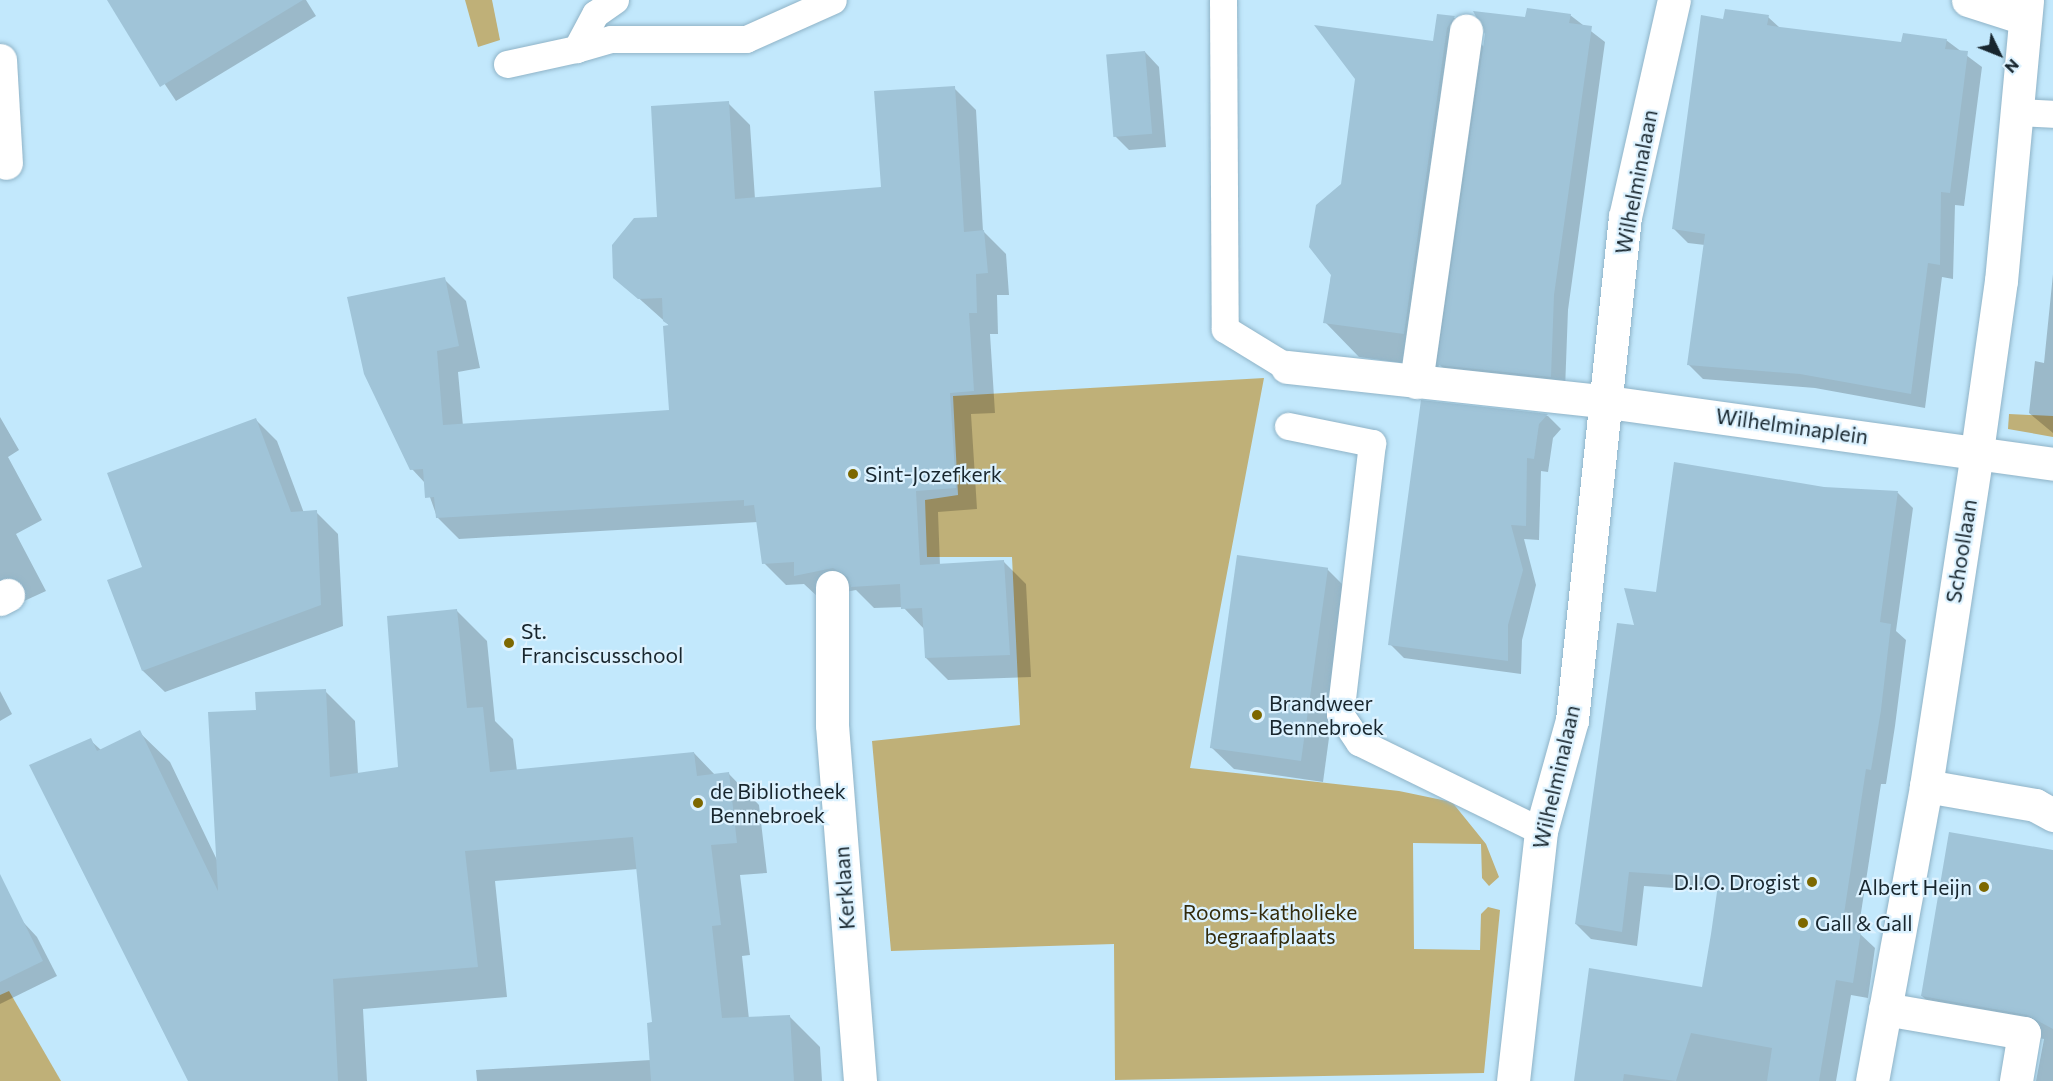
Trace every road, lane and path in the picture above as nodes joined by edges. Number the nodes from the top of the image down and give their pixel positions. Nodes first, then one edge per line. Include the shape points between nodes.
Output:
1 (615, 0) edge
2 (832, 0) edge
3 (1223, 0) edge
4 (1674, 0) edge
5 (1968, 0) edge
6 (787, 7) edge
7 (2026, 9) edge
8 (1466, 31) dead end
9 (576, 50) junction
10 (0, 60) edge
11 (507, 64) dead end
12 (2017, 112) junction
13 (2053, 114) edge
14 (6, 163) dead end
15 (1287, 368) joint
16 (1416, 382) junction
17 (1608, 402) junction
18 (1288, 426) dead end
19 (1977, 451) junction
20 (2053, 464) edge
21 (832, 587) dead end
22 (1926, 786) junction
23 (2053, 815) edge
24 (1541, 831) junction
25 (1885, 1009) junction
26 (860, 1081) edge
27 (1513, 1081) edge
28 (1872, 1081) edge
29 (2016, 1081) edge

1 - 9 lane via 595,14
2 - 6 lane
3 - 15 lane via 1225,329
4 - 17 street, Wilhelminalaan via 1625,217
5 - 7 street, Schoollaan
6 - 9 lane via 746,39 611,39
7 - 12 street, Schoollaan
8 - 16 street
9 - 11 lane
10 - 14 street
12 - 13 lane
12 - 19 street, Schoollaan
15 - 16 street
16 - 17 street
17 - 19 street, Wilhelminaplein
17 - 24 street, Wilhelminalaan via 1572,720
18 - 24 lane via 1372,443 1340,714 1359,742
19 - 20 street, Wilhelminaplein
19 - 22 street, Schoollaan
21 - 26 street, Kerklaan via 832,725
22 - 23 street via 2035,805
22 - 25 street, Schoollaan
24 - 27 street, Wilhelminalaan
25 - 28 street, Schoollaan
25 - 29 street via 2024,1033

